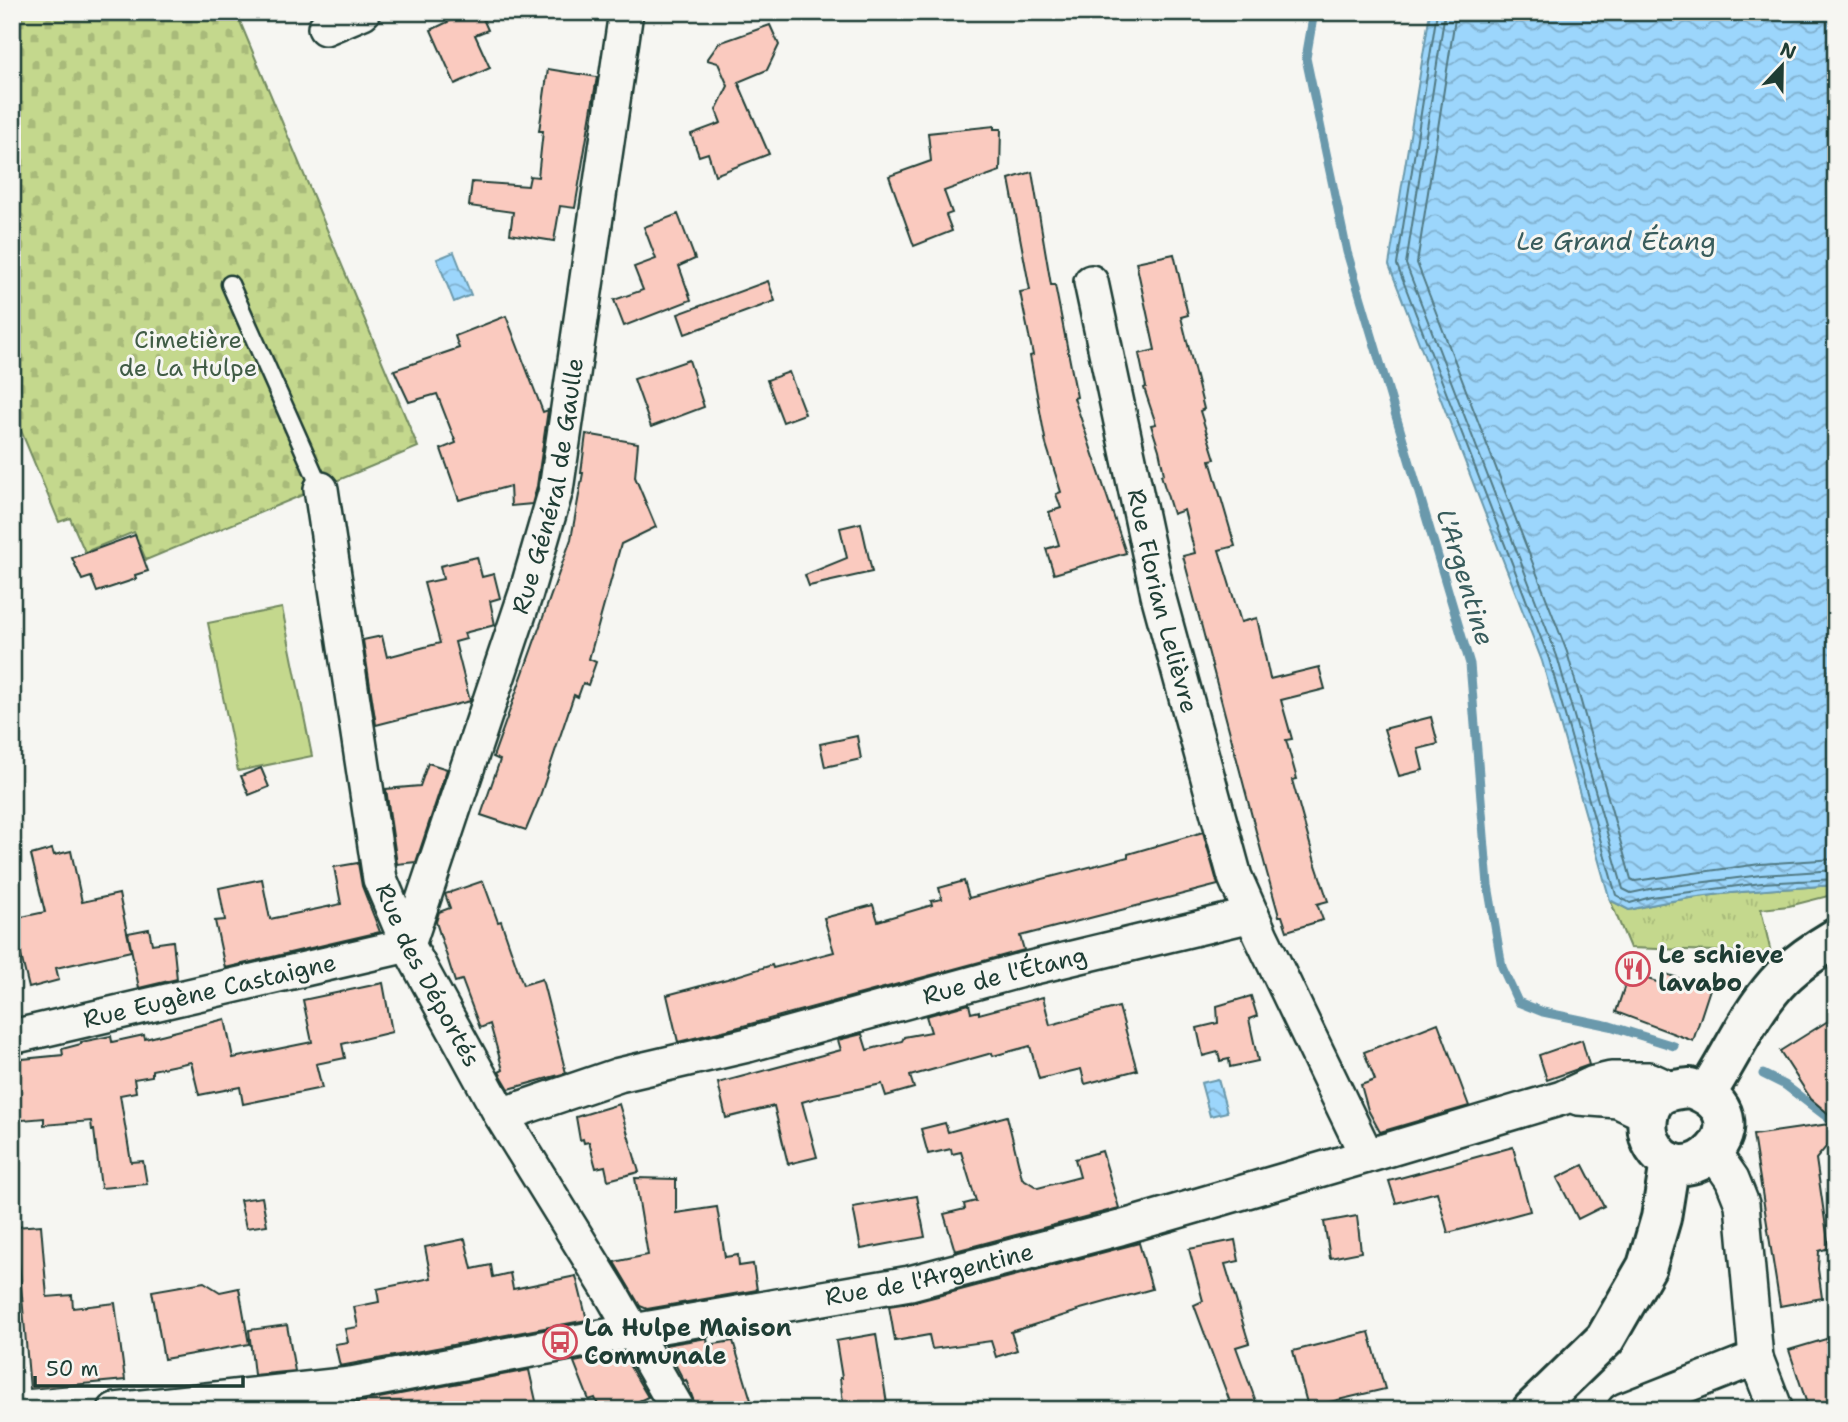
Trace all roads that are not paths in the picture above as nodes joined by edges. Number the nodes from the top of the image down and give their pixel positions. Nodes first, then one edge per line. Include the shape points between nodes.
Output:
1 (363, 12) edge
2 (626, 12) edge
3 (325, 29) dead end
4 (1091, 282) dead end
5 (230, 284) dead end
6 (321, 489) joint
7 (1252, 915) junction
8 (1836, 938) edge
9 (408, 945) junction
10 (12, 1037) edge
11 (1676, 1100) junction
12 (501, 1115) junction
13 (1714, 1153) junction
14 (1367, 1156) junction
15 (1670, 1161) junction
16 (633, 1331) junction
17 (1756, 1358) junction
18 (115, 1410) edge
19 (678, 1410) edge
20 (1532, 1410) edge
21 (1624, 1410) edge
22 (1776, 1410) edge

1 - 3 street
2 - 9 street, Rue Général de Gaulle via 556,490
4 - 7 street, Rue Florian Lelièvre via 1158,596 1236,877
5 - 6 lane
6 - 9 street, Rue des Déportés via 380,879
7 - 12 street, Rue de l'Étang via 619,1075
7 - 14 street
8 - 11 main road via 1777,984
9 - 10 street, Rue Eugène Castaigne
9 - 12 street, Rue des Déportés
11 - 13 main road via 1718,1106 1723,1138
11 - 14 street, Rue de l'Argentine via 1649,1079 1611,1079
11 - 15 main road via 1650,1140
12 - 16 street, Rue des Déportés
13 - 15 main road via 1686,1165
13 - 17 street via 1742,1204
14 - 16 street, Rue de l'Argentine via 911,1283
15 - 20 main road via 1647,1266 1605,1339
16 - 18 street, Rue de l'Argentine via 351,1384
16 - 19 street, Rue des Déportés
17 - 21 street
17 - 22 street

